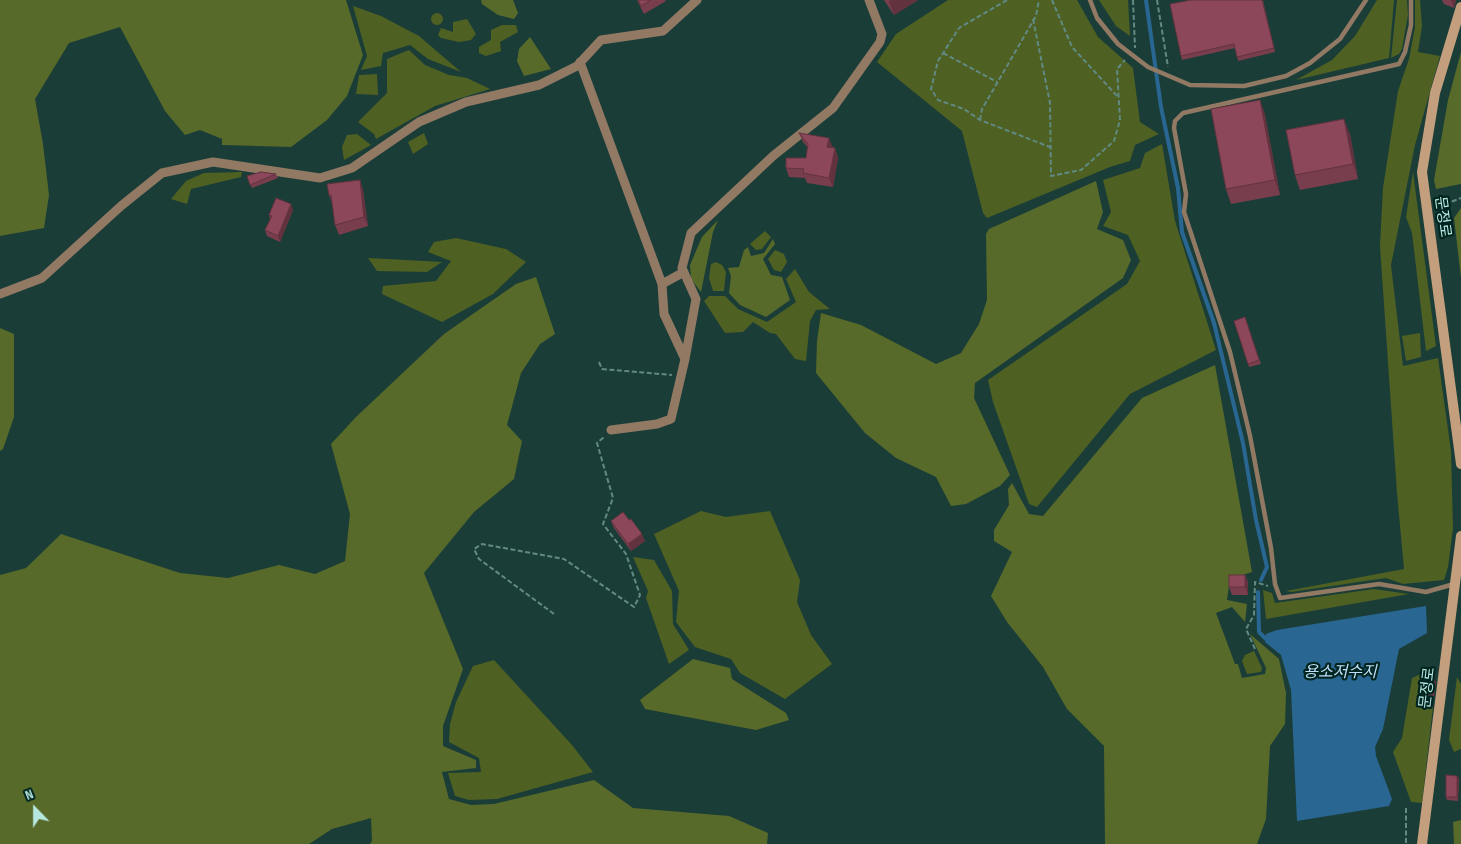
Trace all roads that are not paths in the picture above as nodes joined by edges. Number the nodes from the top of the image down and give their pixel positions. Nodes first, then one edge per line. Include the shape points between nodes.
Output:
1 (697, 0) edge
2 (869, 0) edge
3 (1090, 0) edge
4 (1366, 0) edge
5 (1410, 0) edge
6 (1461, 7) edge
7 (580, 62) junction
8 (684, 272) junction
9 (662, 284) junction
10 (0, 294) edge
11 (685, 359) junction
12 (611, 430) road end
13 (1461, 464) edge
14 (1461, 536) edge
15 (1455, 584) junction
16 (1422, 844) edge

1 - 7 street via 663,31 601,40
2 - 8 street via 882,34 880,42 833,108 773,156 691,233 682,268
3 - 4 lane via 1098,18 1118,44 1148,67 1190,85 1244,86 1286,76 1310,63 1340,38
5 - 15 lane via 1411,24 1399,64 1183,113 1175,121 1174,128 1186,194 1184,212 1230,352 1250,436 1280,598 1379,584 1426,592
6 - 13 main road, 문정로 via 1435,93 1422,172
7 - 9 street
7 - 10 street via 539,86 466,102 419,122 352,168 320,178 213,162 162,173 42,278
8 - 9 street
8 - 11 street via 696,299
9 - 11 street via 664,314
11 - 12 street via 671,419
14 - 15 main road, 문정로
15 - 16 main road, 문정로

